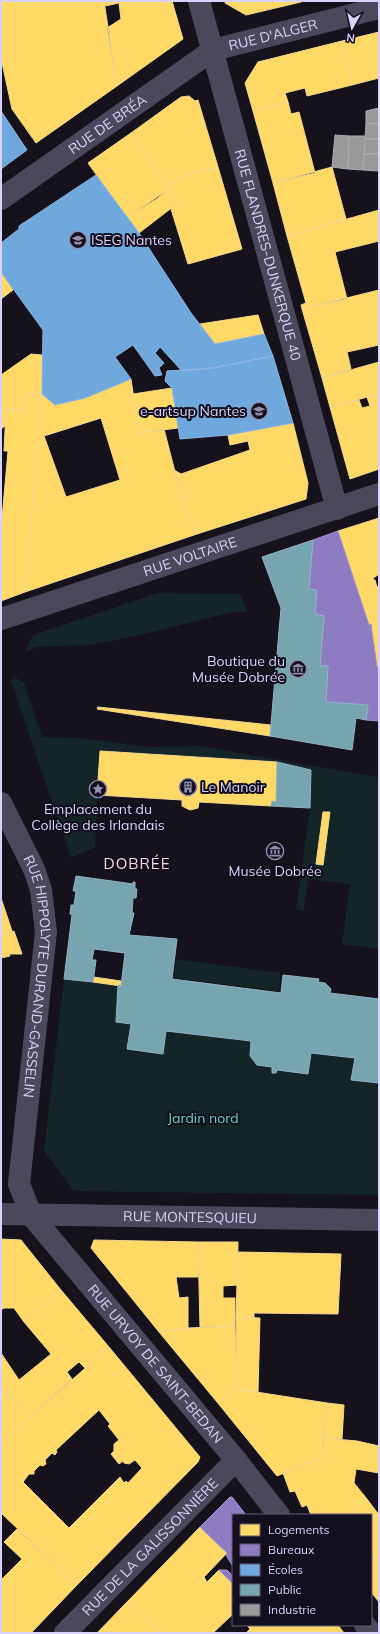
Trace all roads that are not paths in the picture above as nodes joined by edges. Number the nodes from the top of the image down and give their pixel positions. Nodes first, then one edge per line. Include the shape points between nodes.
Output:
1 (199, 1) edge
2 (379, 8) edge
3 (213, 50) junction
4 (1, 199) edge
5 (379, 494) edge
6 (337, 509) junction
7 (1, 620) edge
8 (4, 808) edge
9 (1, 1214) edge
10 (31, 1215) junction
11 (379, 1220) edge
12 (236, 1460) junction
13 (278, 1514) edge
14 (65, 1633) edge

1 - 3 street, RUE FLANDRES-DUNKERQUE 40
2 - 3 street, RUE D'ALGER
3 - 4 street, RUE DE BRÉA
3 - 6 street, RUE FLANDRES-DUNKERQUE 40
5 - 6 street, RUE VOLTAIRE
6 - 7 street, RUE VOLTAIRE
8 - 10 street, RUE HIPPOLYTE DURAND-GASSELIN via 34,869 41,890 46,932 19,1184
9 - 10 street, RUE MONTESQUIEU
10 - 11 street, RUE MONTESQUIEU
10 - 12 street, RUE URVOY DE SAINT-BEDAN
12 - 13 street, RUE URVOY DE SAINT-BEDAN
12 - 14 street, RUE DE LA GALISSONNIÈRE

